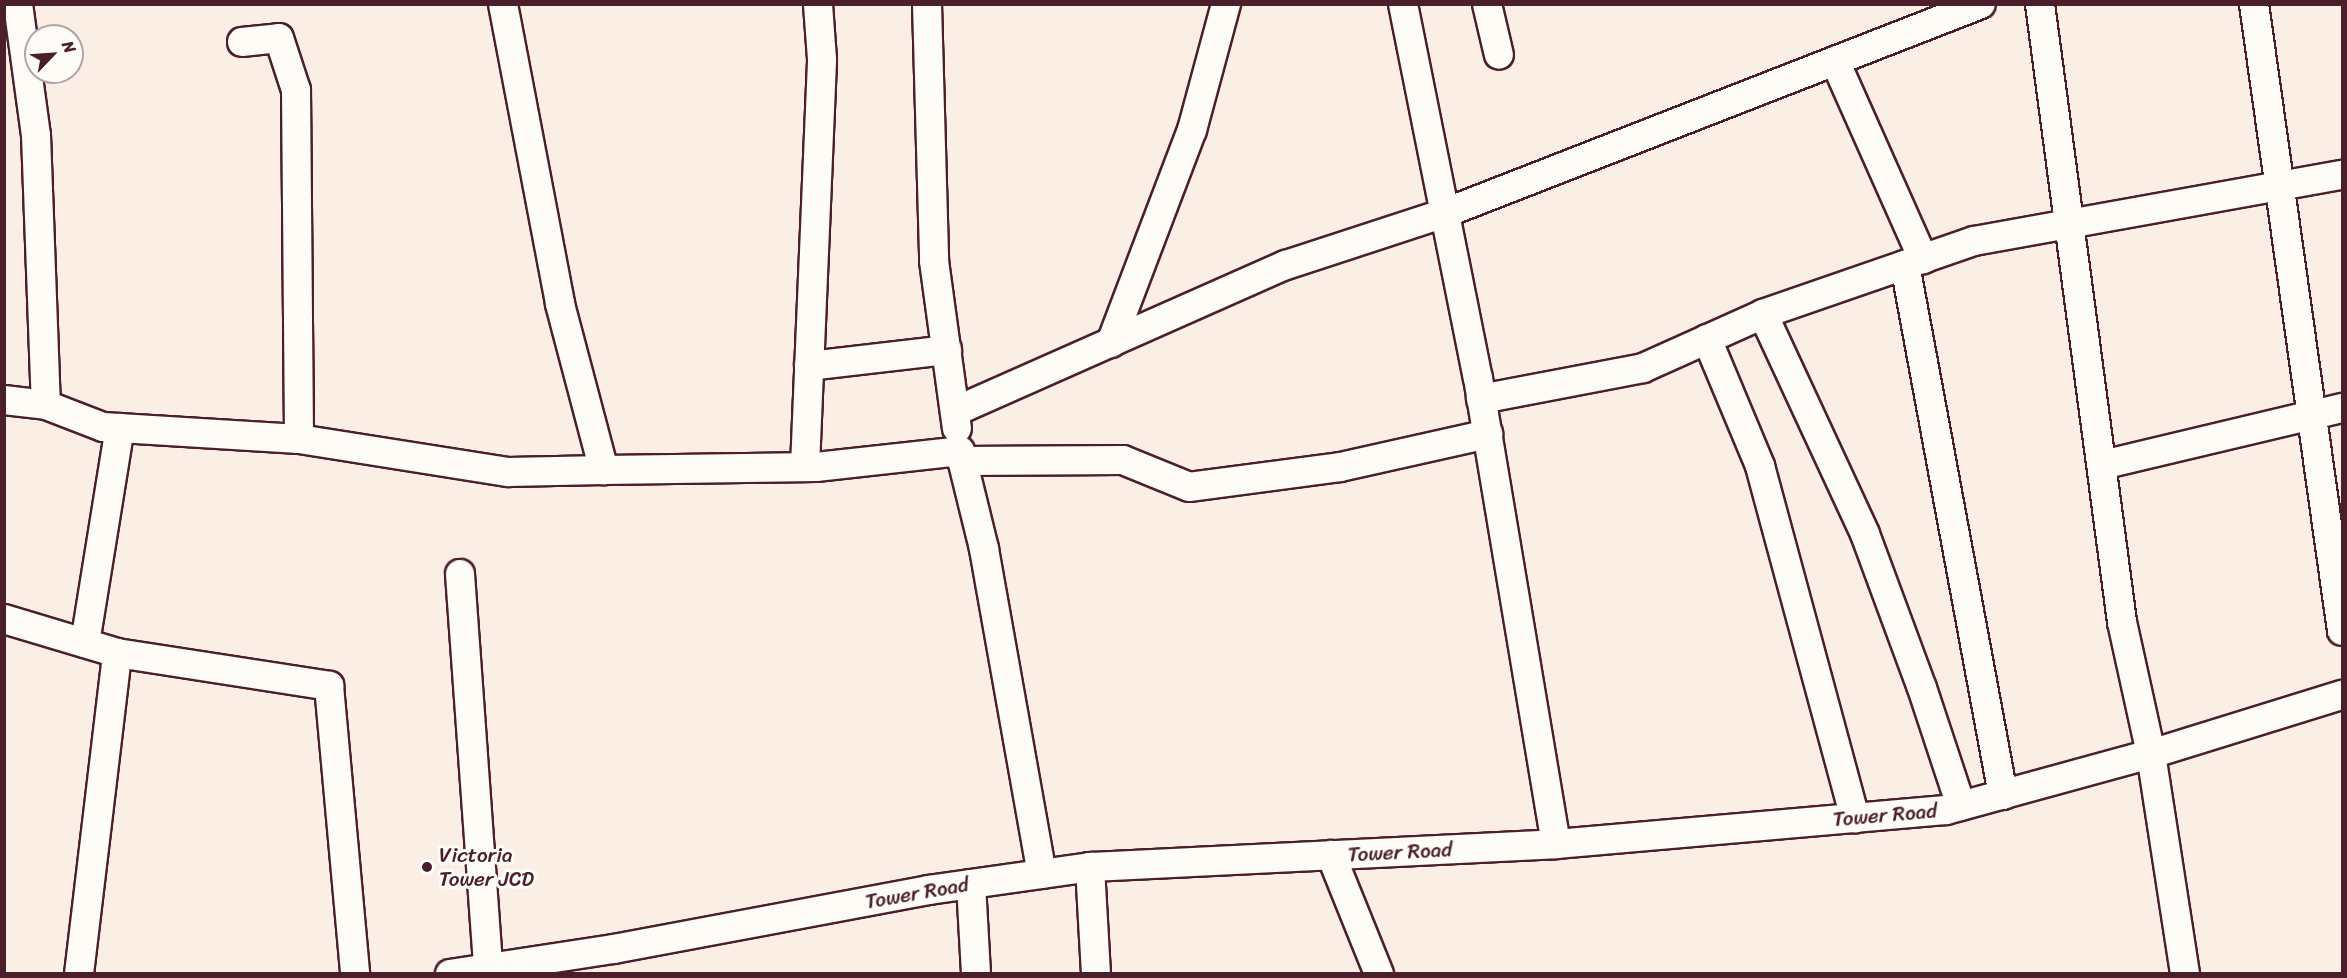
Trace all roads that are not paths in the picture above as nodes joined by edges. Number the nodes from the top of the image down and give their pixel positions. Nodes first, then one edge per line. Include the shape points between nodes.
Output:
1 (18, 4) edge
2 (503, 4) edge
3 (818, 4) edge
4 (927, 4) edge
5 (1226, 4) edge
6 (1403, 4) edge
7 (1487, 4) edge
8 (1981, 4) edge
9 (2040, 4) edge
10 (2254, 4) edge
11 (242, 42) dead end
12 (1499, 54) dead end
13 (1835, 61) junction
14 (2343, 175) edge
15 (2279, 186) junction
16 (1445, 213) junction
17 (2070, 222) junction
18 (1914, 262) junction
19 (1763, 314) junction
20 (1707, 339) junction
21 (1111, 343) junction
22 (947, 350) junction
23 (809, 366) junction
24 (1481, 399) junction
25 (4, 400) edge
26 (46, 405) junction
27 (2343, 408) edge
28 (956, 411) junction
29 (2312, 415) junction
30 (120, 428) junction
31 (1488, 434) junction
32 (299, 439) junction
33 (961, 456) junction
34 (2102, 465) junction
35 (805, 467) junction
36 (604, 470) junction
37 (460, 574) dead end
38 (4, 619) edge
39 (2343, 631) edge
40 (85, 643) junction
41 (117, 653) junction
42 (2343, 695) edge
43 (2151, 754) junction
44 (2003, 795) junction
45 (1961, 806) junction
46 (1855, 818) junction
47 (1557, 844) junction
48 (1331, 855) junction
49 (1090, 867) junction
50 (1042, 874) junction
51 (971, 884) junction
52 (488, 968) junction
53 (79, 974) edge
54 (355, 974) edge
55 (450, 974) edge
56 (976, 974) edge
57 (1096, 974) edge
58 (1379, 974) edge
59 (2185, 974) edge

1 - 26 street via 36,135
2 - 36 street via 560,304
3 - 23 street via 822,59
4 - 22 street via 934,261
5 - 21 street via 1192,130
6 - 16 street
7 - 12 street
8 - 13 street
9 - 17 street
10 - 15 street
11 - 32 street via 279,38 296,90
13 - 16 street
13 - 18 street
14 - 15 street
15 - 17 street
15 - 29 street
16 - 21 street via 1286,265
16 - 24 street
17 - 18 street via 1974,241
17 - 34 street
18 - 19 street
18 - 44 street
19 - 20 street
19 - 45 street via 1865,534
20 - 24 street via 1643,368
20 - 46 street via 1760,466
21 - 28 street
22 - 23 street
22 - 28 street
23 - 35 street
24 - 31 street
25 - 26 street
26 - 30 street via 103,427
27 - 29 street
28 - 33 street
29 - 34 street
29 - 39 street
30 - 32 street
30 - 40 street
31 - 33 street via 1340,466 1189,487 1123,460
31 - 47 street
32 - 36 street via 508,472
33 - 35 street
33 - 50 street via 984,549
34 - 43 street via 2122,622
35 - 36 street
37 - 52 street
38 - 40 street
40 - 41 street
41 - 53 street
41 - 54 street via 329,686
42 - 43 street, Tower Road
43 - 44 street, Tower Road
43 - 59 street
44 - 45 street, Tower Road
45 - 46 street, Tower Road
46 - 47 street, Tower Road
47 - 48 street, Tower Road
48 - 49 street, Tower Road
48 - 58 street
49 - 50 street, Tower Road
49 - 57 street
50 - 51 street, Tower Road
51 - 52 street, Tower Road
51 - 56 street
52 - 55 street, Tower Road

